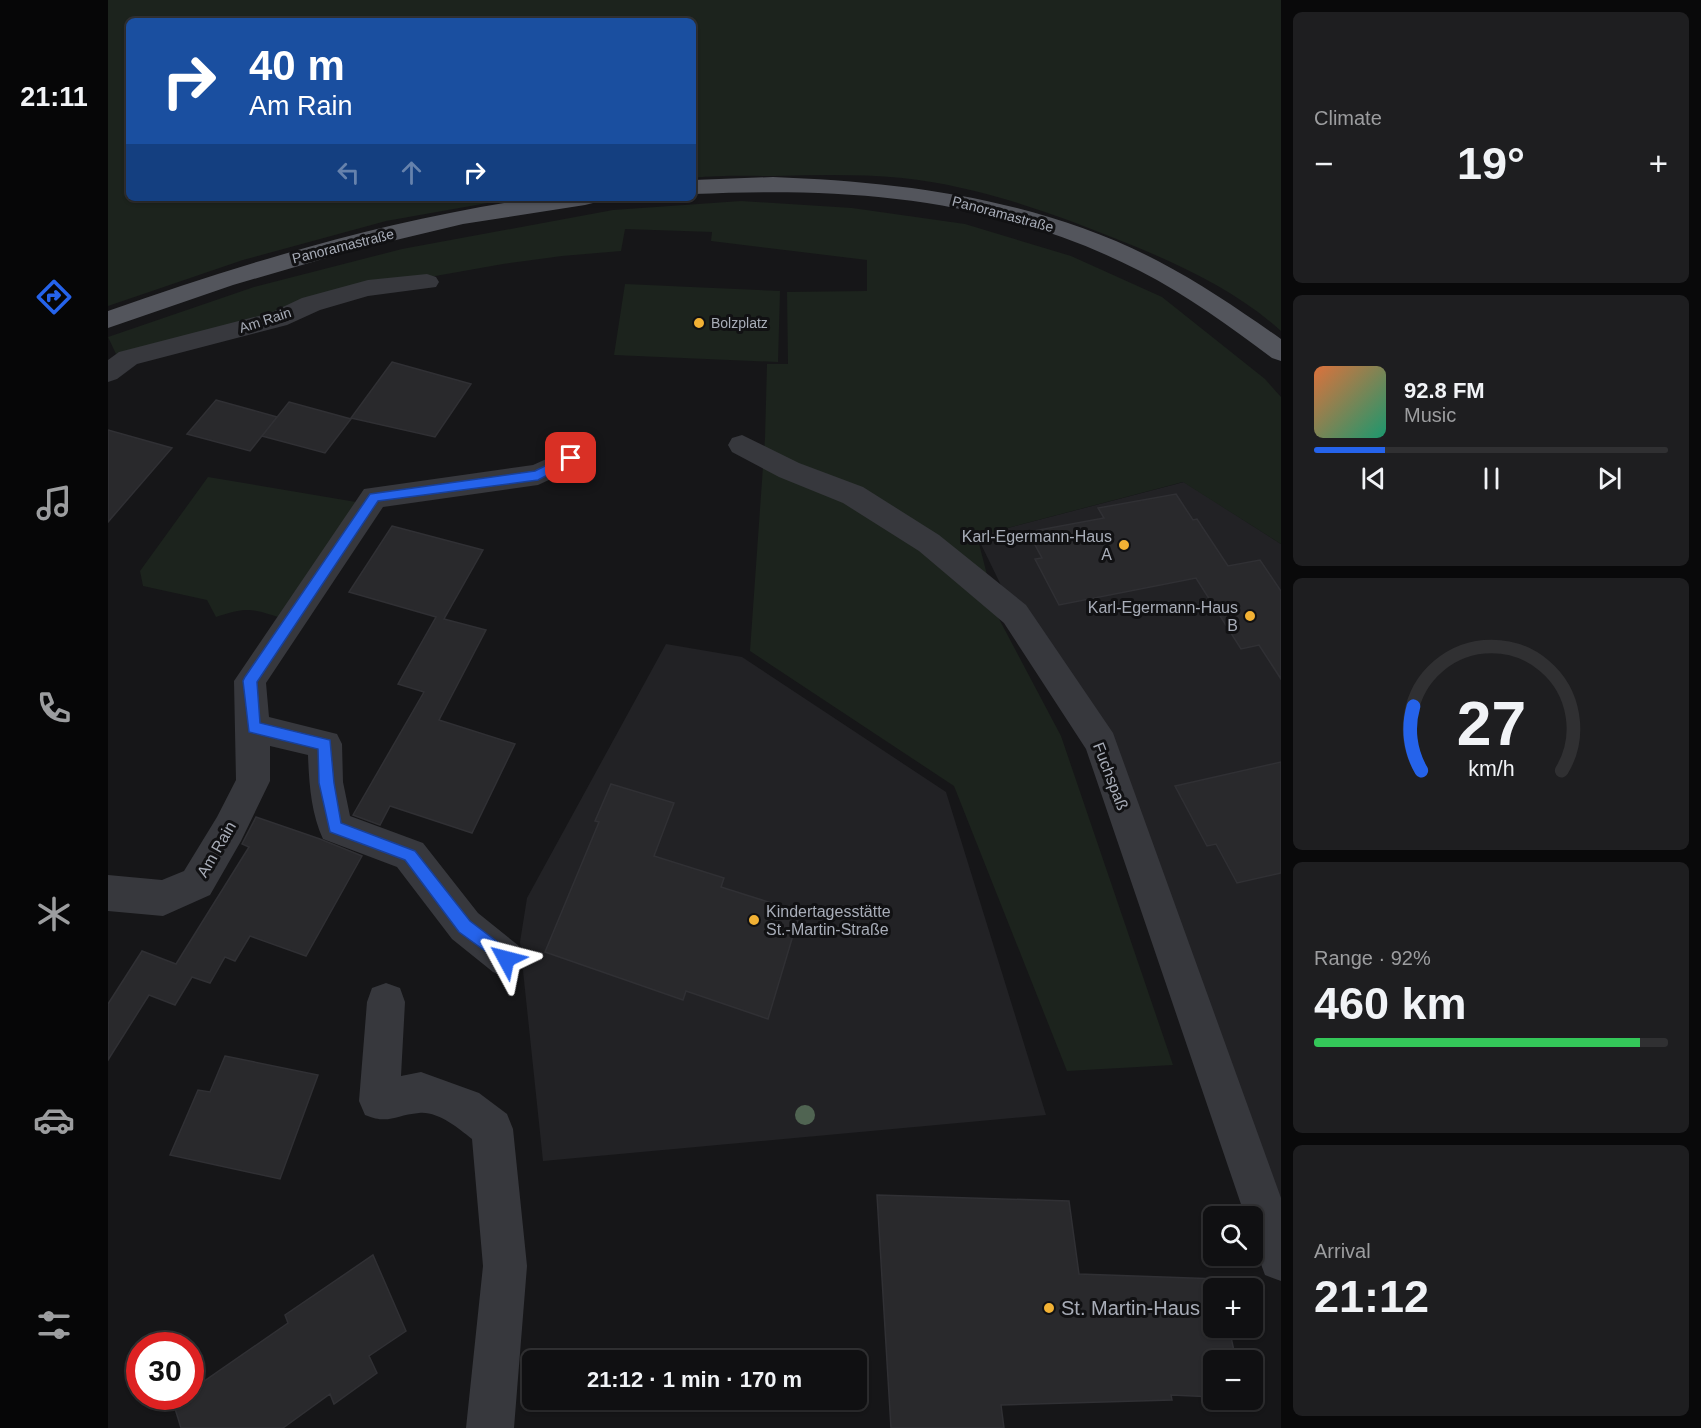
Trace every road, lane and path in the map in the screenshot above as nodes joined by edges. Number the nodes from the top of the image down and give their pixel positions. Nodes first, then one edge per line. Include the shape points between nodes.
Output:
1 (696, 187) edge
2 (565, 201) edge
3 (427, 282) dead end
4 (108, 320) edge
5 (1281, 352) edge
6 (108, 374) edge
7 (742, 446) dead end
8 (571, 458) dead end
9 (254, 728) junction
10 (108, 893) edge
11 (506, 959) dead end
12 (386, 1002) dead end
13 (1281, 1259) edge
14 (490, 1428) edge

1 - 5 main road, Panoramastraße via 850,187 923,195 1015,214 1134,256 1178,279 1250,326
2 - 4 main road, Panoramastraße via 474,215 327,249 212,282
3 - 6 street, Am Rain via 368,288 337,296 278,319 128,358
7 - 13 street, Fuchspaß via 853,495 930,543 1015,614 1088,723 1101,743
8 - 9 street, Am Rain via 538,476 374,497 250,681
9 - 10 street, Am Rain via 253,781 196,883 163,898
9 - 11 street via 325,744 326,783 335,827 410,855 465,926
12 - 14 street via 379,1101 421,1092 465,1107 492,1129 505,1266

